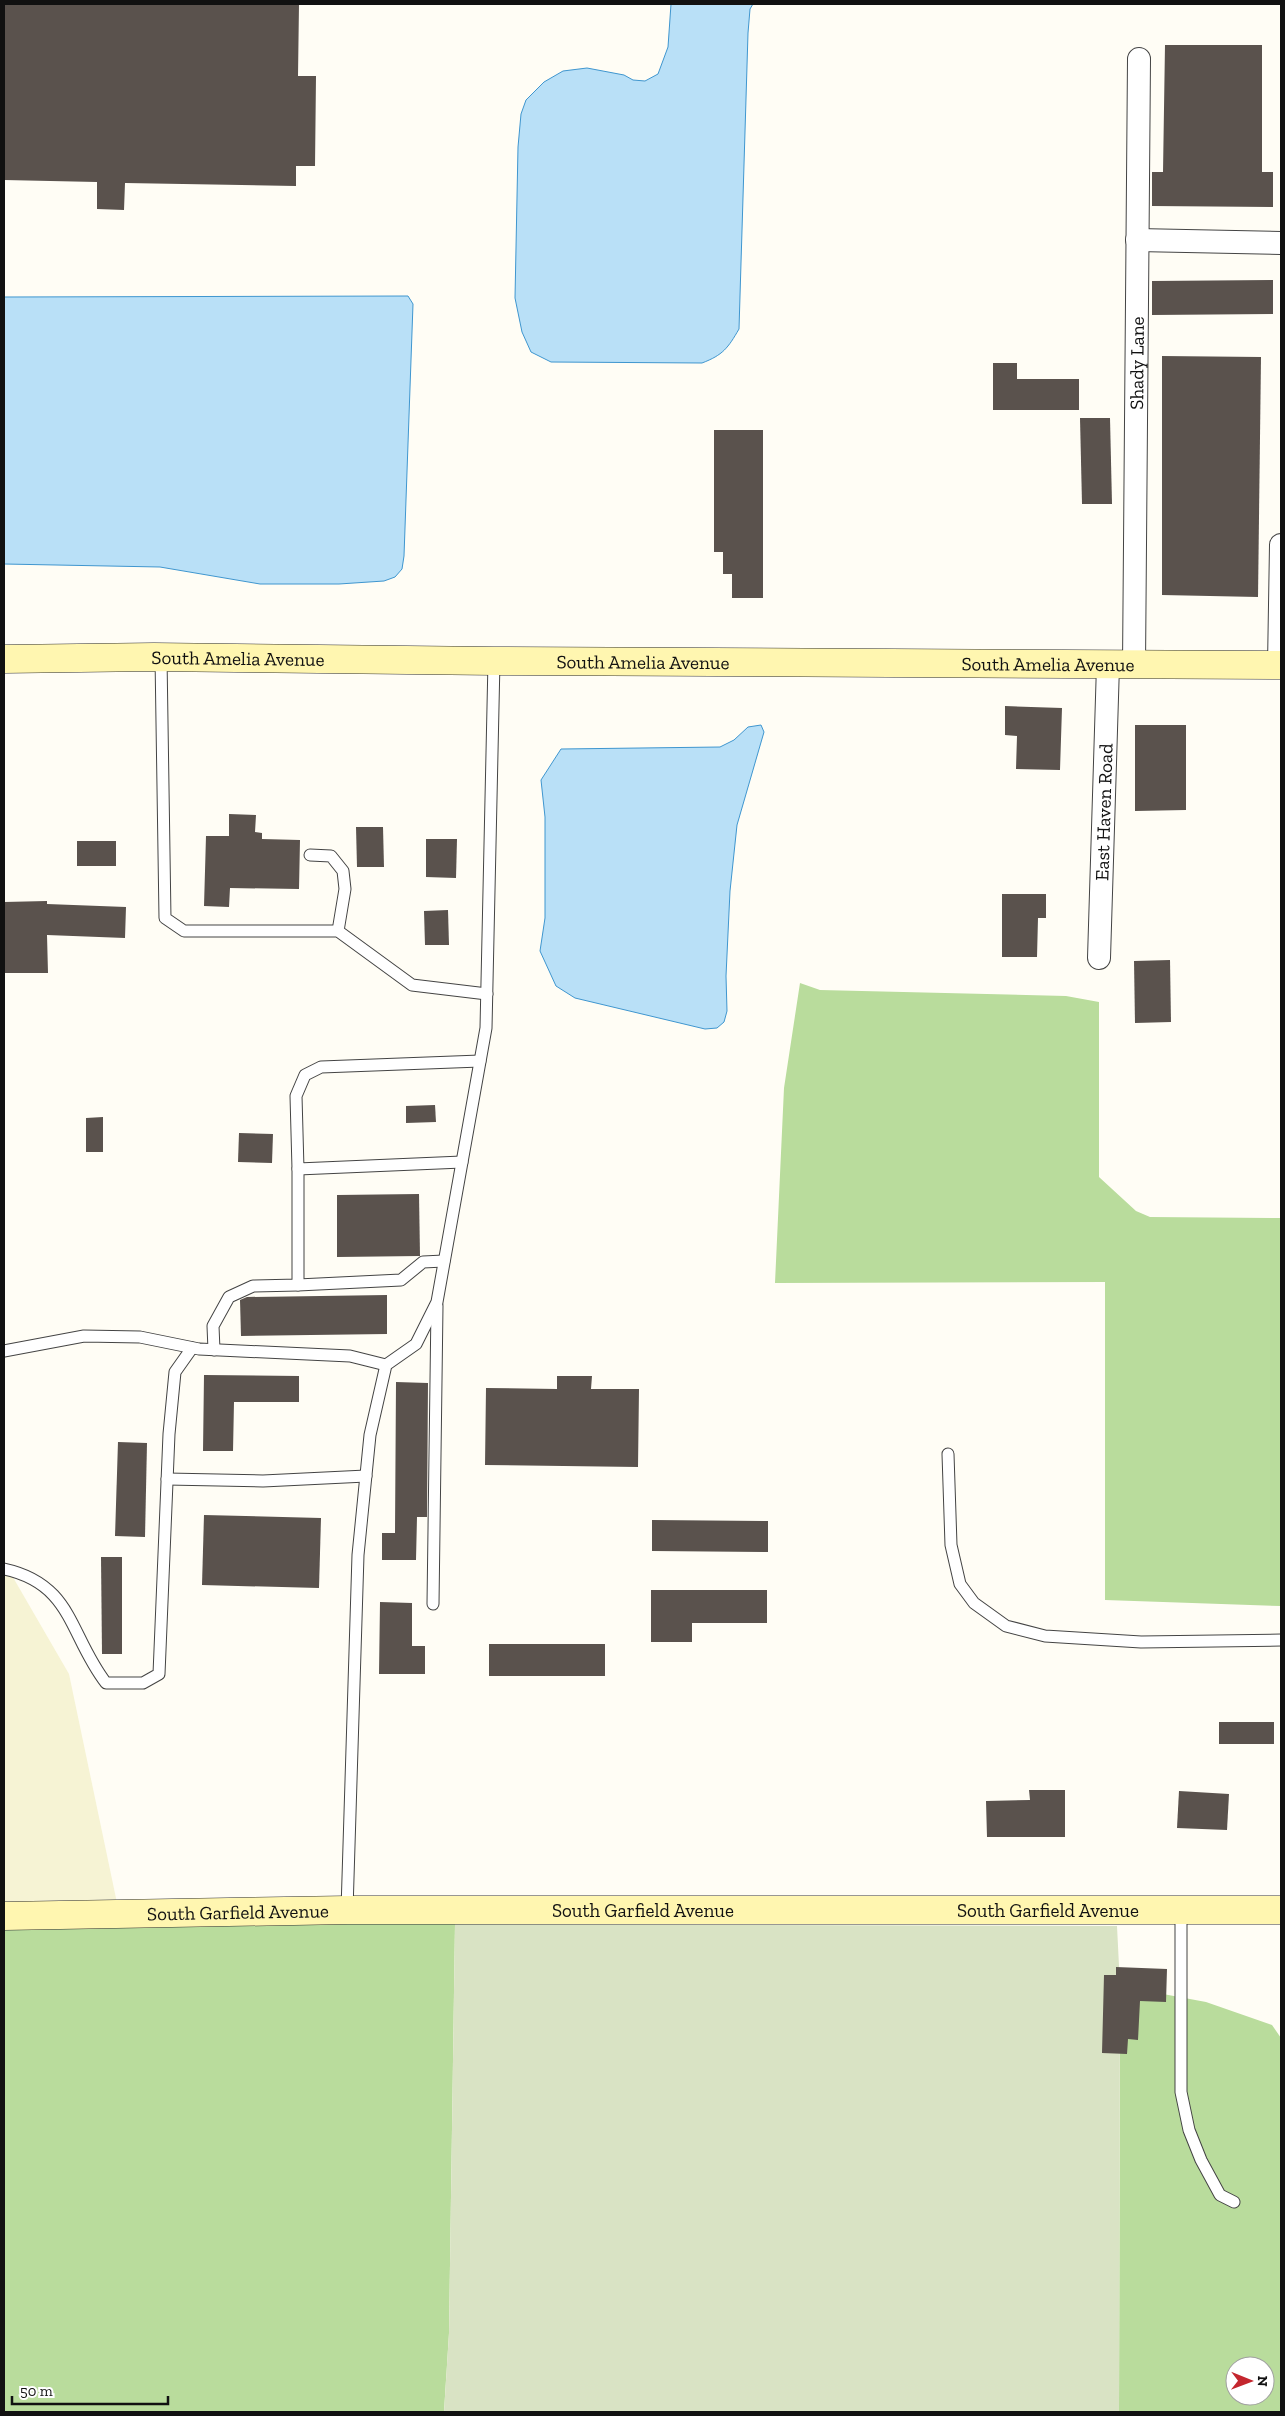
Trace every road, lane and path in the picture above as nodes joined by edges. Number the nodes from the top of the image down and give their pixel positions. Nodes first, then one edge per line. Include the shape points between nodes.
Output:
1 (1138, 59) dead end
2 (1137, 240) junction
3 (1281, 243) edge
4 (1281, 545) edge
5 (161, 657) junction
6 (4, 660) edge
7 (494, 661) junction
8 (1108, 665) junction
9 (1134, 665) junction
10 (1280, 665) edge
11 (310, 855) dead end
12 (338, 931) junction
13 (1099, 958) dead end
14 (487, 994) junction
15 (480, 1061) junction
16 (462, 1162) junction
17 (298, 1169) junction
18 (444, 1261) junction
19 (298, 1285) junction
20 (437, 1302) junction
21 (192, 1348) junction
22 (214, 1350) junction
23 (4, 1351) edge
24 (386, 1365) junction
25 (948, 1454) dead end
26 (366, 1476) junction
27 (167, 1479) junction
28 (4, 1569) edge
29 (433, 1604) dead end
30 (1281, 1640) edge
31 (347, 1910) junction
32 (1181, 1910) junction
33 (1281, 1910) edge
34 (4, 1916) edge
35 (1234, 2202) dead end

1 - 2 street, Shady Lane
2 - 3 street
2 - 9 street, Shady Lane
4 - 10 street
5 - 6 street, South Amelia Avenue
5 - 7 street, South Amelia Avenue
5 - 12 lane via 165,918 184,931
7 - 8 street, South Amelia Avenue
7 - 14 lane
8 - 9 street, South Amelia Avenue
8 - 13 street, East Haven Road
9 - 10 street, South Amelia Avenue
11 - 12 lane via 331,856 343,870 345,888
12 - 14 lane via 412,985
14 - 15 lane via 486,1028
15 - 16 lane
15 - 17 lane via 321,1067 305,1075 296,1096
16 - 17 lane
16 - 18 lane
17 - 19 lane
18 - 19 lane via 423,1262 401,1280
18 - 20 lane
19 - 22 lane via 253,1286 229,1297 213,1326
20 - 24 lane via 416,1344
20 - 29 lane
21 - 22 lane
21 - 23 lane via 140,1337 84,1336
21 - 27 lane via 175,1372
22 - 24 lane via 350,1356
24 - 26 lane via 370,1435
25 - 30 lane via 950,1546 960,1584 974,1603 1006,1626 1044,1636 1132,1641
26 - 27 lane via 263,1481
26 - 31 lane via 358,1555
27 - 28 lane via 159,1674 143,1683 106,1683 91,1664 62,1604 42,1584 22,1573
31 - 32 street, South Garfield Avenue
31 - 34 street, South Garfield Avenue
32 - 33 street, South Garfield Avenue
32 - 35 lane via 1181,2092 1189,2130 1201,2160 1220,2195

